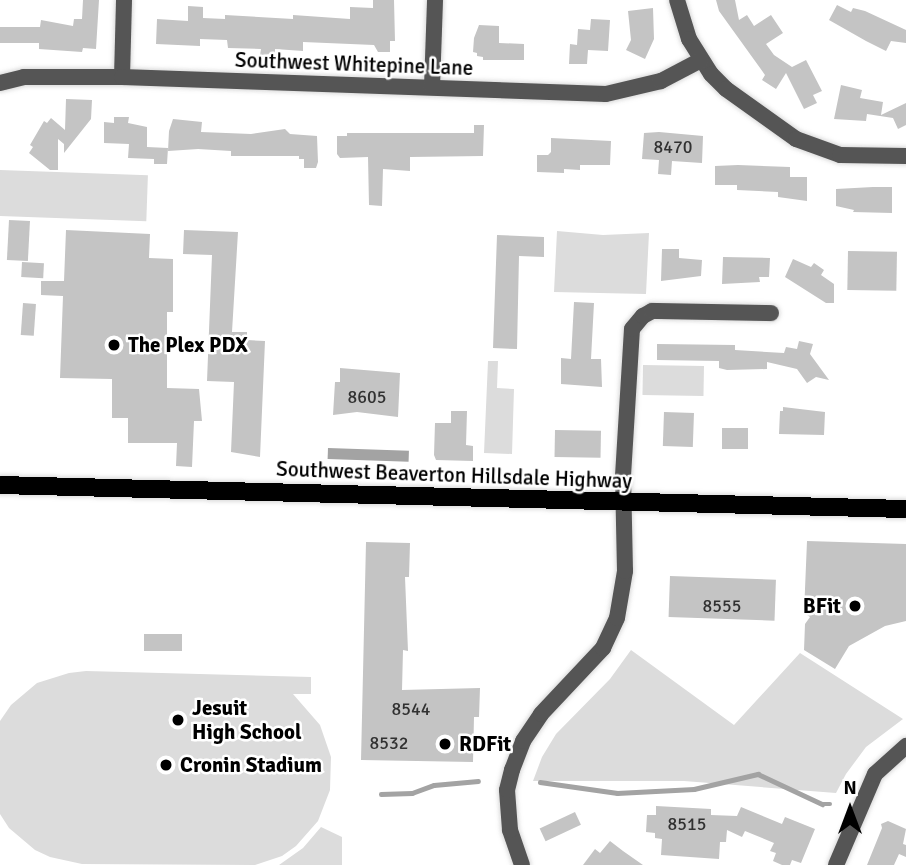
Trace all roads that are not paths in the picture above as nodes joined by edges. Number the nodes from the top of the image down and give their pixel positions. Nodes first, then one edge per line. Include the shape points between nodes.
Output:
1 (124, 0) edge
2 (435, 0) edge
3 (677, 0) edge
4 (701, 60) junction
5 (121, 77) junction
6 (0, 83) edge
7 (432, 88) junction
8 (906, 156) edge
9 (771, 313) dead end
10 (0, 485) edge
11 (624, 502) junction
12 (906, 509) edge
13 (906, 746) edge
14 (522, 865) edge
15 (836, 865) edge

1 - 5 street
2 - 7 street
3 - 4 street
4 - 7 street, Southwest Whitepine Lane via 661,81 606,94
4 - 8 street via 726,89 809,146 840,155
5 - 6 street, Southwest Whitepine Lane via 24,77
5 - 7 street, Southwest Whitepine Lane
9 - 11 street via 652,312 638,321 630,336
10 - 11 main road, Southwest Beaverton Hillsdale Highway
11 - 12 main road, Southwest Beaverton Hillsdale Highway
11 - 14 street via 625,572 617,618 603,648 541,714 523,741 512,770 510,830
13 - 15 street via 875,774

